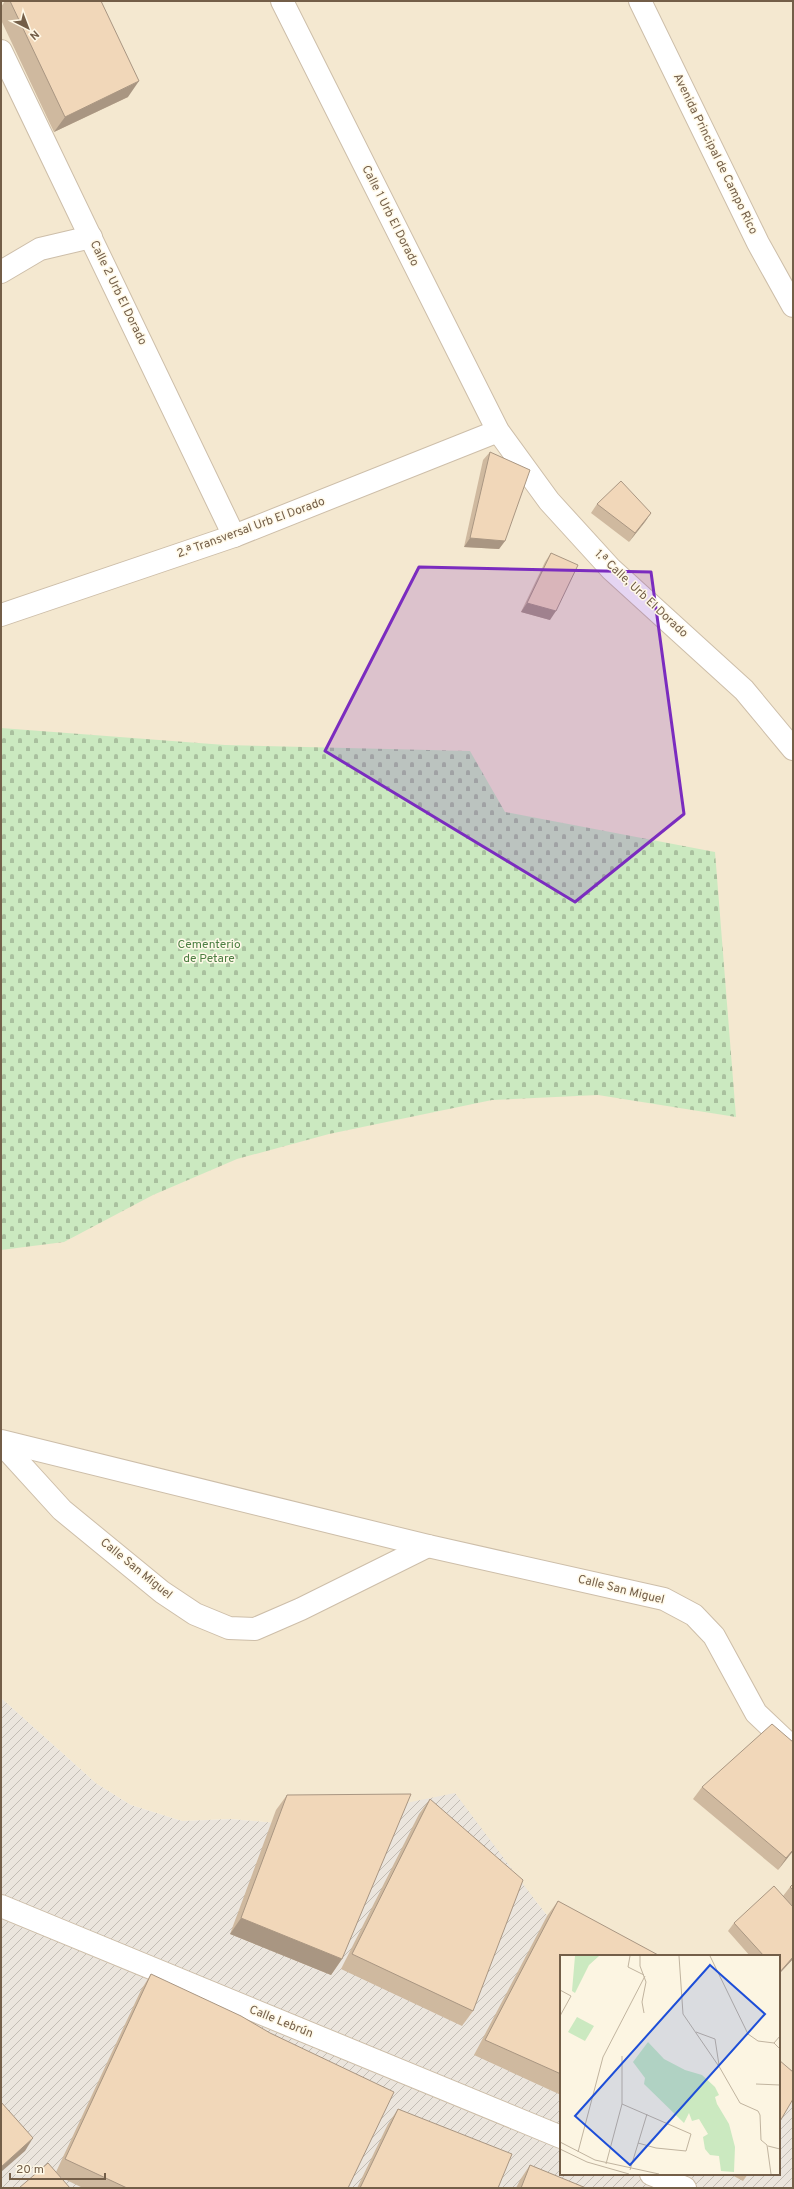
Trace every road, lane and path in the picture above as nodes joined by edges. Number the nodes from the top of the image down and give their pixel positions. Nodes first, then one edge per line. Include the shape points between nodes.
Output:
1 (282, 1) edge
2 (640, 1) edge
3 (1, 51) edge
4 (90, 237) junction
5 (1, 272) edge
6 (793, 306) edge
7 (498, 432) junction
8 (234, 536) junction
9 (1, 615) edge
10 (793, 748) edge
11 (1, 1442) edge
12 (428, 1546) junction
13 (793, 1748) edge
14 (1, 1906) edge
15 (560, 2137) edge
16 (653, 2175) edge
17 (685, 2188) edge

1 - 7 street, Calle 1 Urb El Dorado
2 - 6 street, Avenida Principal de Campo Rico via 758,243
3 - 4 street, Calle 2 Urb El Dorado
4 - 5 street via 40,249
4 - 8 street, Calle 2 Urb El Dorado
7 - 8 street, 2.ª Transversal Urb El Dorado
7 - 10 street, 1.ª Calle, Urb El Dorado via 549,501 611,569 744,690
8 - 9 street, 2.ª Transversal Urb El Dorado
11 - 12 street, Calle San Miguel
11 - 12 street, Calle San Miguel via 62,1510 162,1592 195,1614 229,1628 255,1629 302,1609
12 - 13 street, Calle San Miguel via 664,1599 694,1615 714,1636 756,1713
14 - 15 street, Calle Lebrún
16 - 17 street

